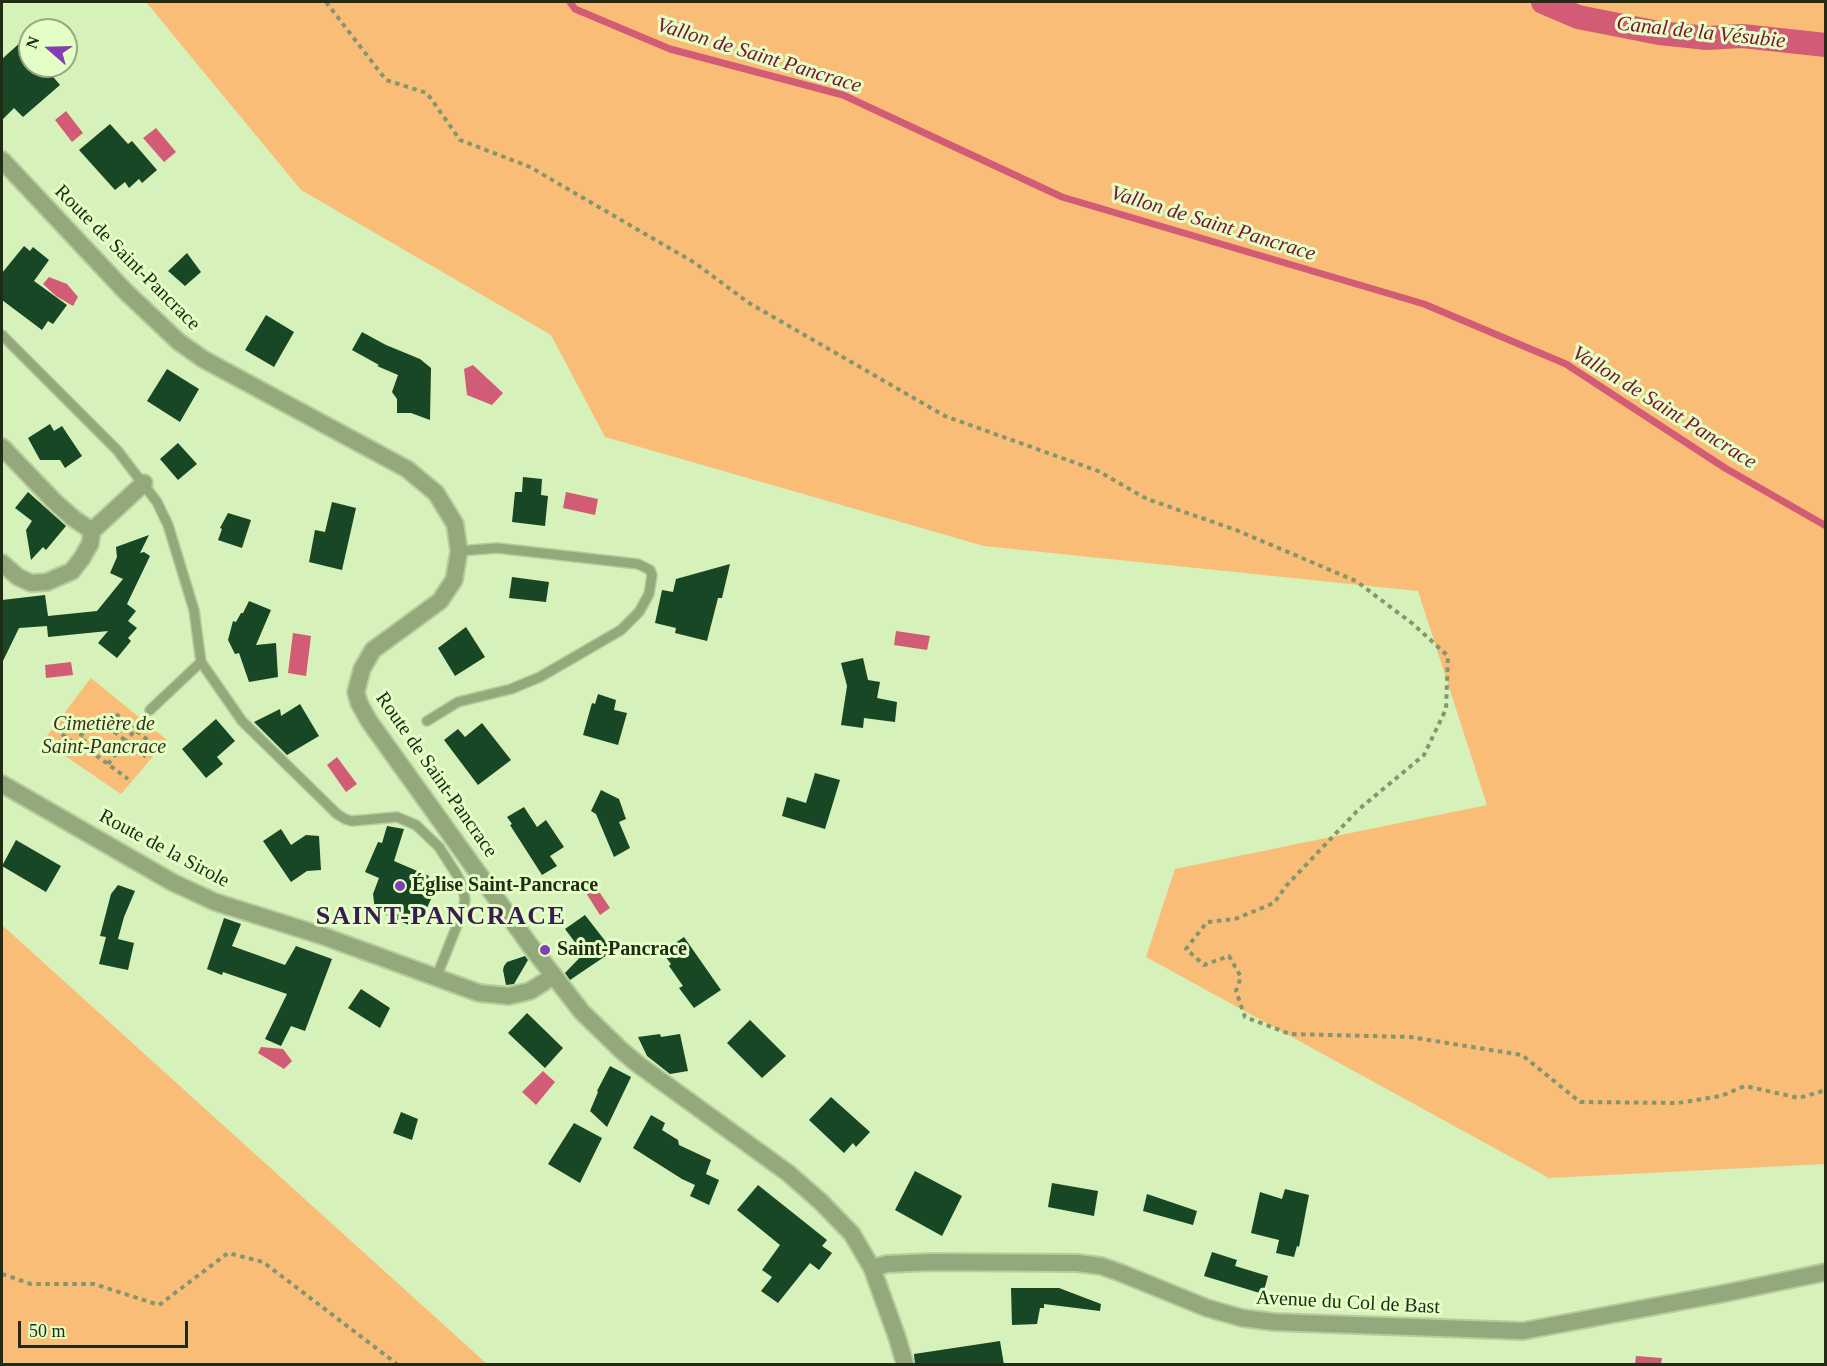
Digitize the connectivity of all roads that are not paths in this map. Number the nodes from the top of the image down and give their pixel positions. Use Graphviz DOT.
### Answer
graph roads {
  1 [pos="2,160"];
  2 [pos="2,335"];
  3 [pos="2,447"];
  4 [pos="144,483"];
  5 [pos="92,531"];
  6 [pos="459,551"];
  7 [pos="2,563"];
  8 [pos="201,662"];
  9 [pos="150,710"];
  10 [pos="427,721"];
  11 [pos="2,783"];
  12 [pos="552,977"];
  13 [pos="436,978"];
  14 [pos="872,1268"];
  15 [pos="1826,1272"];
  16 [pos="905,1365"];
  1 -- 6 [label="street, Route de Saint-Pancrace"];
  2 -- 4 [label="lane"];
  3 -- 5 [label="street"];
  4 -- 5 [label="street"];
  4 -- 8 [label="lane"];
  5 -- 7 [label="street"];
  6 -- 10 [label="lane"];
  6 -- 12 [label="street, Route de Saint-Pancrace"];
  8 -- 9 [label="lane"];
  8 -- 13 [label="lane"];
  11 -- 13 [label="street, Route de la Sirole"];
  12 -- 13 [label="street, Route de la Sirole"];
  12 -- 14 [label="street, Route de Saint-Pancrace"];
  14 -- 15 [label="street, Avenue du Col de Bast"];
  14 -- 16 [label="street, Route de Saint-Pancrace"];
}
